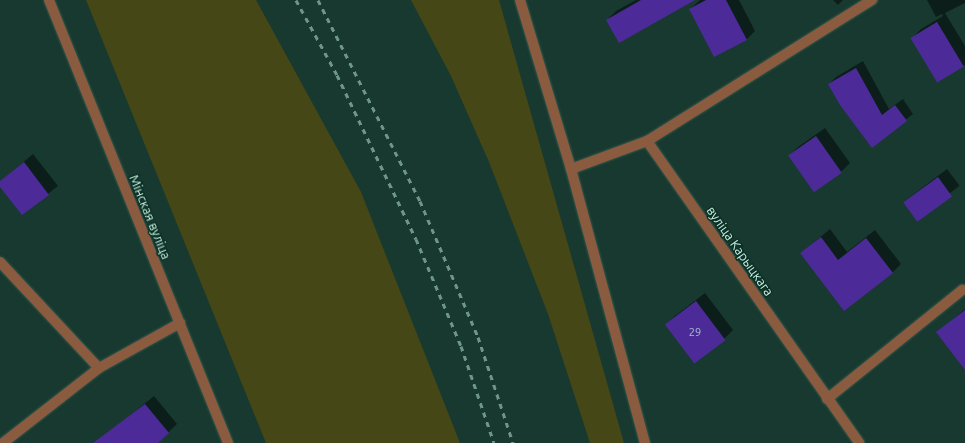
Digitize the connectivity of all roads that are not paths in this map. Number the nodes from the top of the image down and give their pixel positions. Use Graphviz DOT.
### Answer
graph roads {
  1 [pos="49,0"];
  2 [pos="520,0"];
  3 [pos="872,0"];
  4 [pos="647,140"];
  5 [pos="571,169"];
  6 [pos="0,262"];
  7 [pos="962,290"];
  8 [pos="180,323"];
  9 [pos="99,368"];
  10 [pos="827,399"];
  11 [pos="3,443"];
  12 [pos="228,443"];
  13 [pos="645,443"];
  14 [pos="859,443"];
  1 -- 8 [label="street, Мінская вуліца"];
  2 -- 5 [label="street"];
  3 -- 4 [label="street"];
  4 -- 5 [label="street"];
  4 -- 10 [label="street, вуліца Карыцкага"];
  5 -- 13 [label="street"];
  6 -- 9 [label="street"];
  7 -- 10 [label="street"];
  8 -- 9 [label="street"];
  8 -- 12 [label="street, Мінская вуліца"];
  9 -- 11 [label="street"];
  10 -- 14 [label="street, вуліца Карыцкага"];
}
